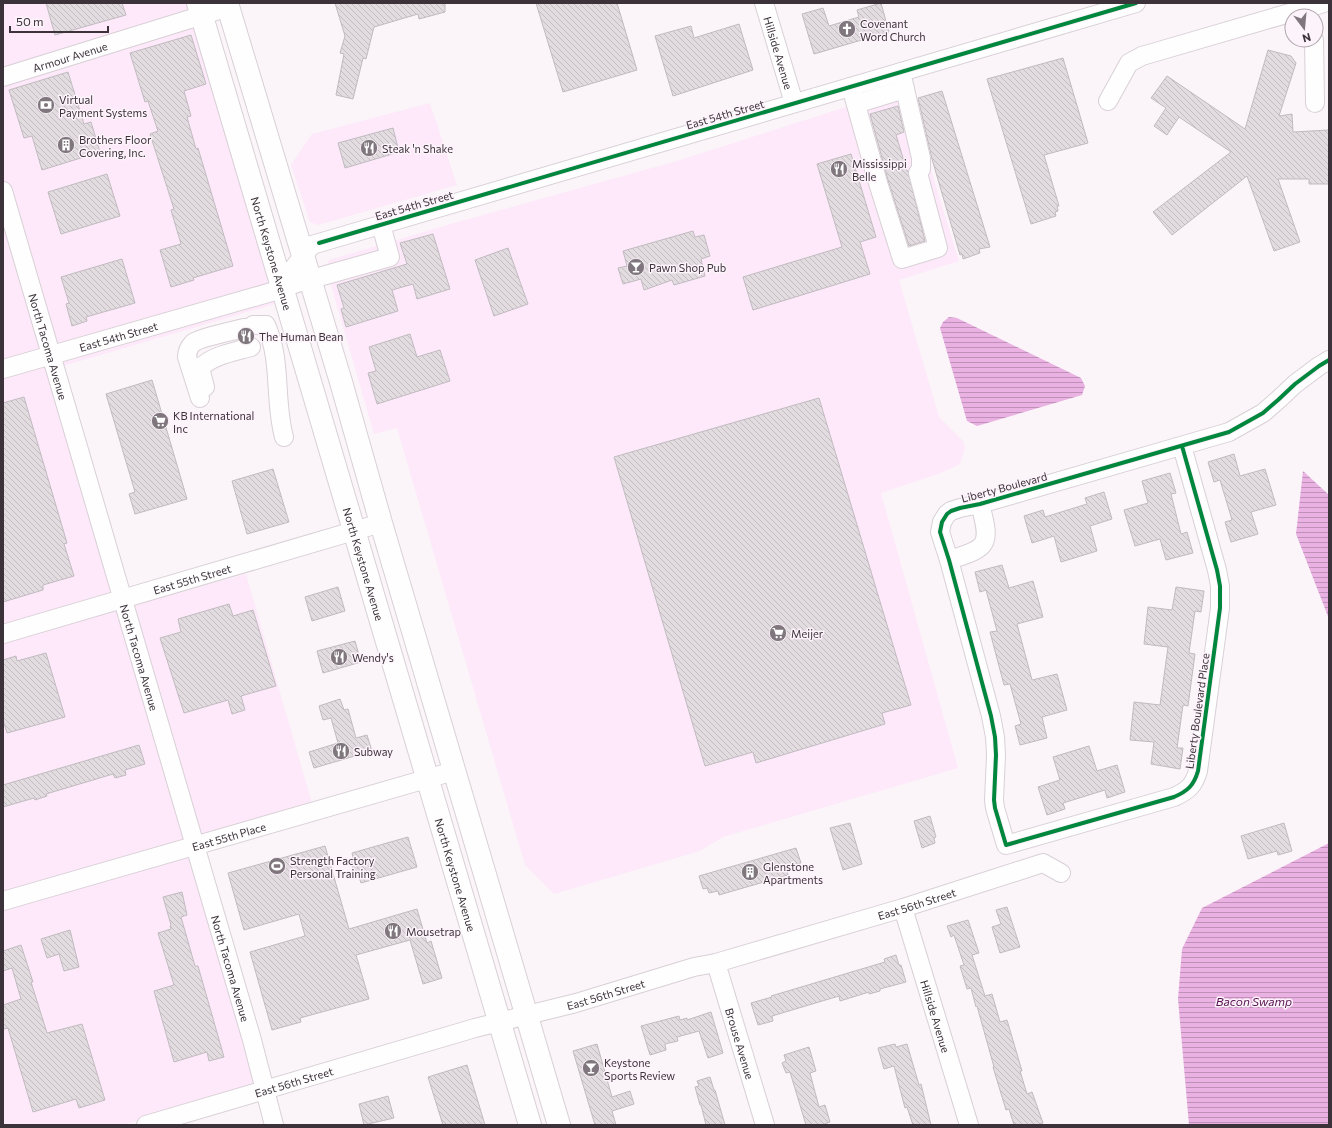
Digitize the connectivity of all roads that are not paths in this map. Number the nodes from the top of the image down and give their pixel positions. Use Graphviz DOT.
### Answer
graph roads {
  1 [pos="764,3"];
  2 [pos="1136,3"];
  3 [pos="228,5"];
  4 [pos="200,9"];
  5 [pos="1284,17"];
  6 [pos="1314,48"];
  7 [pos="3,77"];
  8 [pos="903,81"];
  9 [pos="851,87"];
  10 [pos="1108,101"];
  11 [pos="794,103"];
  12 [pos="1314,103"];
  13 [pos="856,104"];
  14 [pos="3,191"];
  15 [pos="381,225"];
  16 [pos="294,275"];
  17 [pos="260,344"];
  18 [pos="52,356"];
  19 [pos="1329,360"];
  20 [pos="3,369"];
  21 [pos="284,437"];
  22 [pos="1182,446"];
  23 [pos="980,504"];
  24 [pos="381,523"];
  25 [pos="354,532"];
  26 [pos="949,560"];
  27 [pos="123,599"];
  28 [pos="3,634"];
  29 [pos="454,771"];
  30 [pos="428,779"];
  31 [pos="194,845"];
  32 [pos="1006,845"];
  33 [pos="1061,872"];
  34 [pos="3,901"];
  35 [pos="903,908"];
  36 [pos="716,963"];
  37 [pos="527,1016"];
  38 [pos="499,1021"];
  39 [pos="265,1090"];
  40 [pos="146,1125"];
  41 [pos="274,1125"];
  42 [pos="530,1125"];
  43 [pos="559,1125"];
  44 [pos="765,1125"];
  45 [pos="969,1125"];
  1 -- 11 [label="street, Hillside Avenue"];
  2 -- 8 [label="street, East 54th Street"];
  3 -- 4 [label="street, Armour Avenue"];
  3 -- 16 [label="main road, North Keystone Avenue"];
  4 -- 7 [label="street, Armour Avenue"];
  4 -- 16 [label="main road, North Keystone Avenue"];
  5 -- 10 [label="street"];
  6 -- 12 [label="street"];
  8 -- 9 [label="street, East 54th Street"];
  8 -- 13 [label="street"];
  8 -- 13 [label="street"];
  9 -- 11 [label="street, East 54th Street"];
  9 -- 13 [label="street"];
  11 -- 15 [label="street, East 54th Street"];
  14 -- 18 [label="street, North Tacoma Avenue"];
  15 -- 16 [label="street, East 54th Street"];
  15 -- 16 [label="street"];
  16 -- 18 [label="street, East 54th Street"];
  16 -- 24 [label="main road, North Keystone Avenue"];
  16 -- 25 [label="main road, North Keystone Avenue"];
  17 -- 17 [label="street"];
  17 -- 21 [label="street"];
  18 -- 20 [label="street, East 54th Street"];
  18 -- 27 [label="street, North Tacoma Avenue"];
  19 -- 22 [label="street, Liberty Boulevard"];
  22 -- 23 [label="street, Liberty Boulevard"];
  22 -- 32 [label="street, Liberty Boulevard Place"];
  23 -- 26 [label="street, Liberty Boulevard"];
  23 -- 26 [label="street, Liberty Boulevard"];
  24 -- 25 [label="street, East 55th Street"];
  24 -- 29 [label="main road, North Keystone Avenue"];
  25 -- 27 [label="street, East 55th Street"];
  25 -- 30 [label="main road, North Keystone Avenue"];
  26 -- 32 [label="street, Liberty Boulevard"];
  27 -- 28 [label="street, East 55th Street"];
  27 -- 31 [label="street, North Tacoma Avenue"];
  29 -- 30 [label="street, East 55th Place"];
  29 -- 37 [label="main road, North Keystone Avenue"];
  30 -- 31 [label="street, East 55th Place"];
  30 -- 38 [label="main road, North Keystone Avenue"];
  31 -- 34 [label="street, East 55th Place"];
  31 -- 39 [label="street, North Tacoma Avenue"];
  33 -- 35 [label="street, East 56th Street"];
  35 -- 36 [label="street, East 56th Street"];
  35 -- 45 [label="street, Hillside Avenue"];
  36 -- 37 [label="street, East 56th Street"];
  36 -- 44 [label="street, Brouse Avenue"];
  37 -- 38 [label="street, East 56th Street"];
  37 -- 43 [label="main road, North Keystone Avenue"];
  38 -- 39 [label="street, East 56th Street"];
  38 -- 42 [label="main road, North Keystone Avenue"];
  39 -- 40 [label="street, East 56th Street"];
  39 -- 41 [label="street, North Tacoma Avenue"];
}
